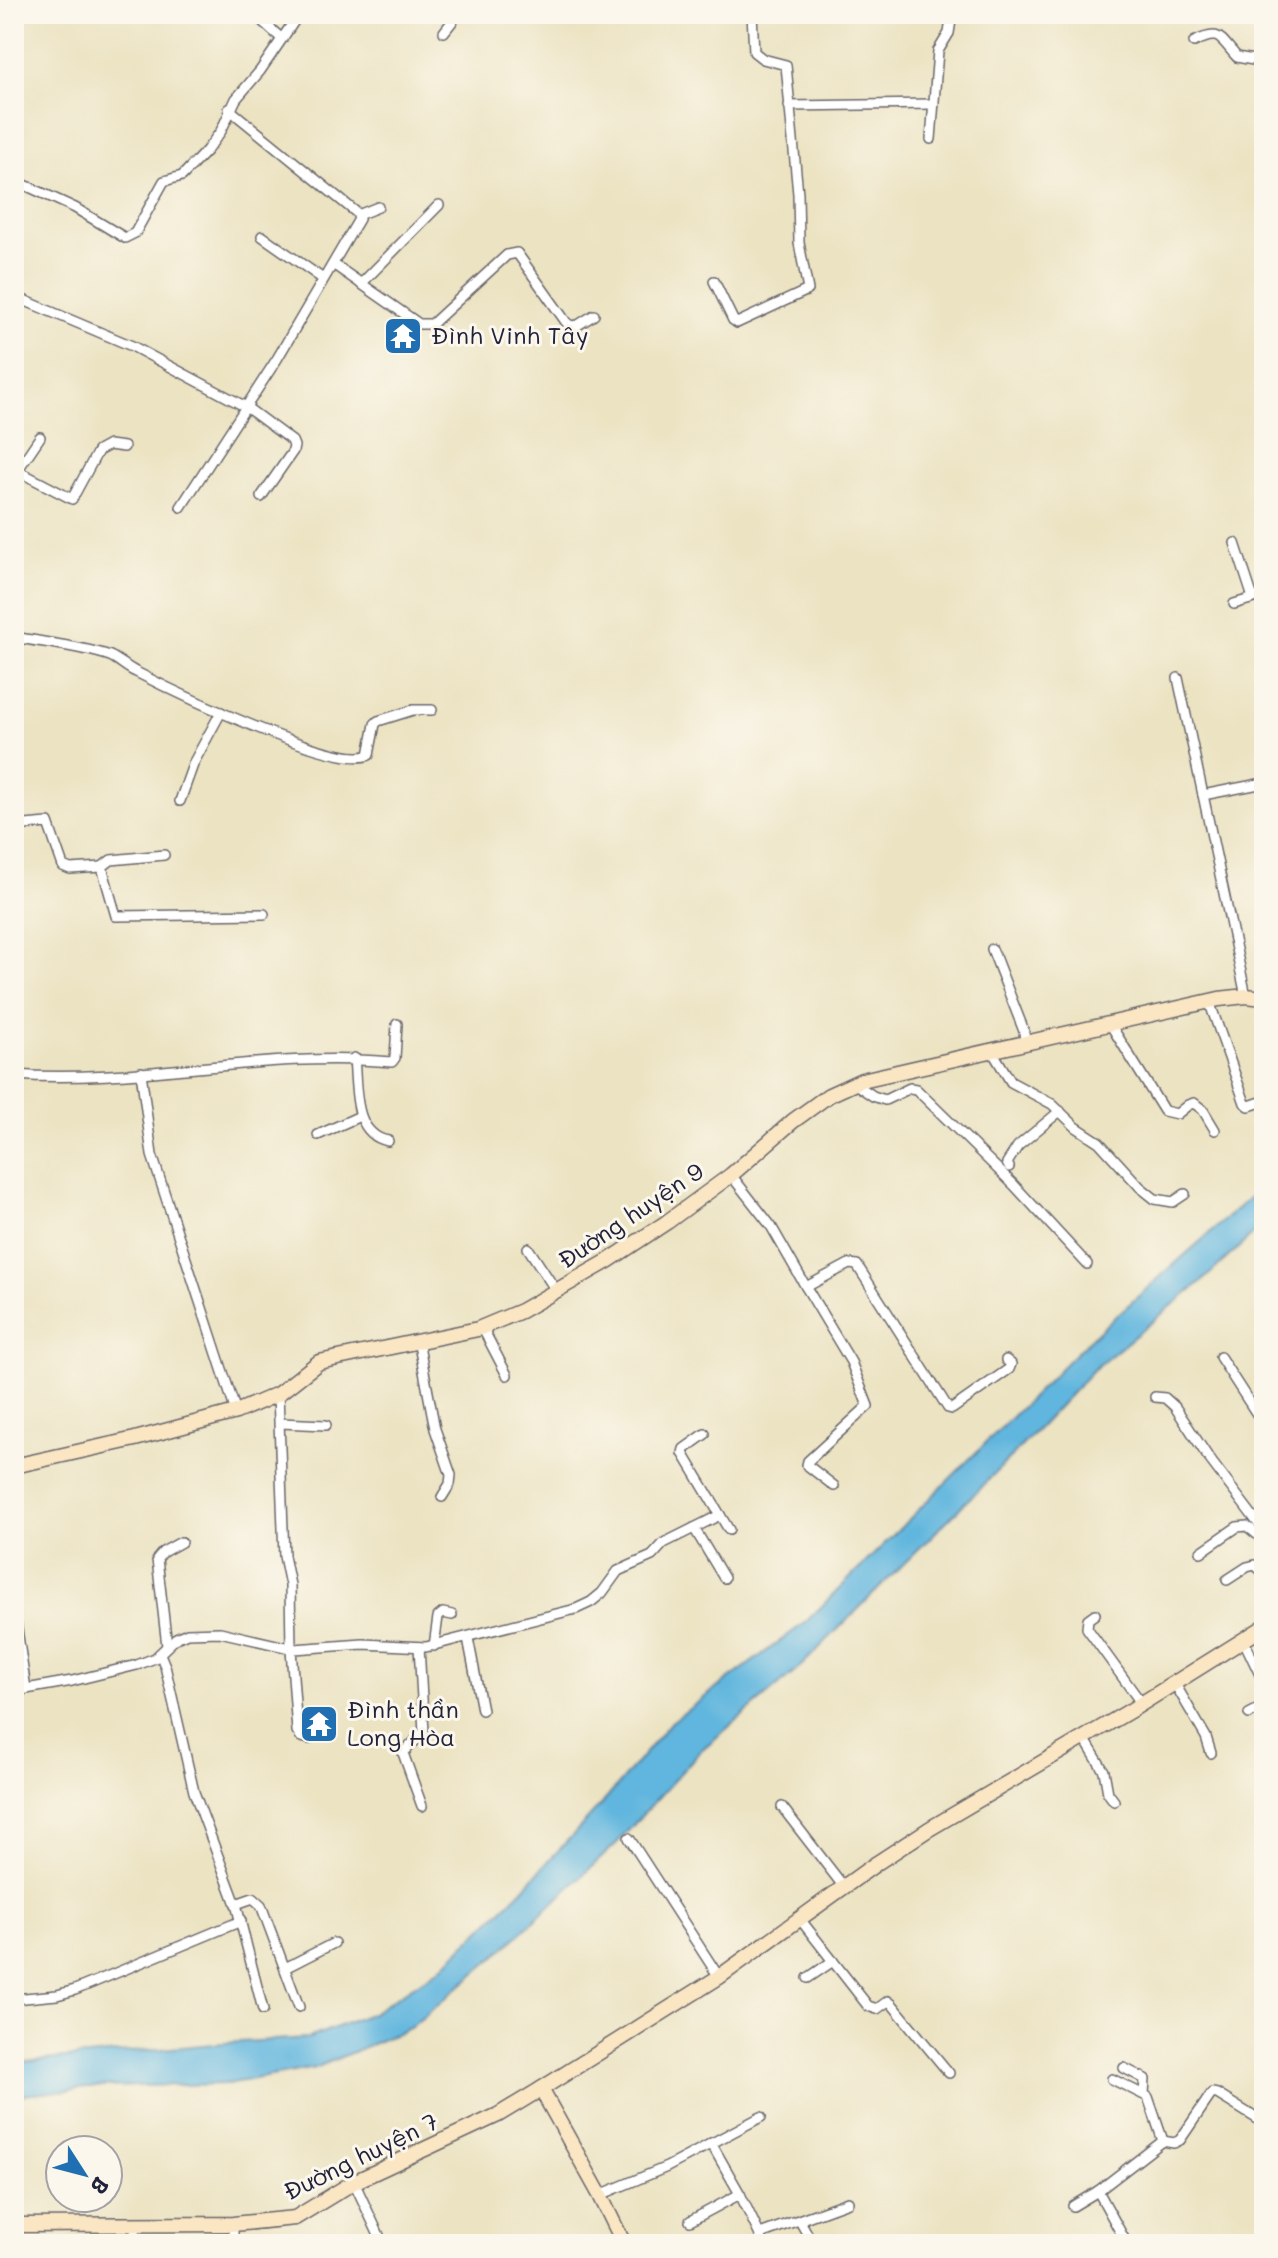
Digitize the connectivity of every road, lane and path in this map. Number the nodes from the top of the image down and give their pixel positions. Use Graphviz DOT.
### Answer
graph roads {
  1 [pos="254,14"];
  2 [pos="299,14"];
  3 [pos="458,14"];
  4 [pos="752,14"];
  5 [pos="952,14"];
  6 [pos="444,32"];
  7 [pos="281,38"];
  8 [pos="1194,42"];
  9 [pos="1264,62"];
  10 [pos="934,104"];
  11 [pos="789,106"];
  12 [pos="229,109"];
  13 [pos="931,139"];
  14 [pos="14,180"];
  15 [pos="439,205"];
  16 [pos="378,207"];
  17 [pos="358,215"];
  18 [pos="262,236"];
  19 [pos="333,264"];
  20 [pos="323,279"];
  21 [pos="714,281"];
  22 [pos="361,284"];
  23 [pos="14,296"];
  24 [pos="594,315"];
  25 [pos="246,407"];
  26 [pos="40,437"];
  27 [pos="124,447"];
  28 [pos="16,470"];
  29 [pos="261,497"];
  30 [pos="181,507"];
  31 [pos="1235,543"];
  32 [pos="1264,595"];
  33 [pos="1253,598"];
  34 [pos="1234,604"];
  35 [pos="14,637"];
  36 [pos="1178,678"];
  37 [pos="432,710"];
  38 [pos="221,712"];
  39 [pos="1264,783"];
  40 [pos="1203,795"];
  41 [pos="180,801"];
  42 [pos="14,826"];
  43 [pos="164,855"];
  44 [pos="102,867"];
  45 [pos="264,914"];
  46 [pos="992,949"];
  47 [pos="1246,996"];
  48 [pos="1264,998"];
  49 [pos="1209,1001"];
  50 [pos="397,1024"];
  51 [pos="1110,1024"];
  52 [pos="1025,1044"];
  53 [pos="992,1051"];
  54 [pos="354,1058"];
  55 [pos="141,1072"];
  56 [pos="14,1075"];
  57 [pos="854,1083"];
  58 [pos="1261,1102"];
  59 [pos="1060,1111"];
  60 [pos="360,1116"];
  61 [pos="1215,1130"];
  62 [pos="318,1135"];
  63 [pos="388,1141"];
  64 [pos="1009,1167"];
  65 [pos="731,1175"];
  66 [pos="1185,1194"];
  67 [pos="528,1248"];
  68 [pos="1087,1264"];
  69 [pos="806,1287"];
  70 [pos="557,1292"];
  71 [pos="482,1327"];
  72 [pos="418,1340"];
  73 [pos="1220,1357"];
  74 [pos="1006,1360"];
  75 [pos="507,1375"];
  76 [pos="278,1394"];
  77 [pos="1155,1397"];
  78 [pos="236,1412"];
  79 [pos="280,1423"];
  80 [pos="326,1425"];
  81 [pos="1264,1425"];
  82 [pos="705,1434"];
  83 [pos="14,1466"];
  84 [pos="834,1486"];
  85 [pos="442,1497"];
  86 [pos="720,1515"];
  87 [pos="694,1528"];
  88 [pos="729,1530"];
  89 [pos="1264,1531"];
  90 [pos="1264,1540"];
  91 [pos="181,1542"];
  92 [pos="1201,1552"];
  93 [pos="1264,1573"];
  94 [pos="724,1578"];
  95 [pos="1227,1580"];
  96 [pos="14,1609"];
  97 [pos="1095,1614"];
  98 [pos="452,1615"];
  99 [pos="1264,1627"];
  100 [pos="468,1638"];
  101 [pos="1243,1639"];
  102 [pos="167,1646"];
  103 [pos="434,1646"];
  104 [pos="419,1647"];
  105 [pos="291,1649"];
  106 [pos="160,1654"];
  107 [pos="1264,1683"];
  108 [pos="1175,1684"];
  109 [pos="26,1689"];
  110 [pos="14,1691"];
  111 [pos="1142,1704"];
  112 [pos="1264,1706"];
  113 [pos="482,1710"];
  114 [pos="1249,1714"];
  115 [pos="1084,1738"];
  116 [pos="309,1739"];
  117 [pos="1211,1753"];
  118 [pos="1114,1801"];
  119 [pos="422,1806"];
  120 [pos="782,1807"];
  121 [pos="629,1838"];
  122 [pos="844,1887"];
  123 [pos="236,1904"];
  124 [pos="800,1919"];
  125 [pos="241,1921"];
  126 [pos="334,1943"];
  127 [pos="833,1961"];
  128 [pos="285,1968"];
  129 [pos="719,1977"];
  130 [pos="808,1978"];
  131 [pos="14,1999"];
  132 [pos="299,2007"];
  133 [pos="263,2010"];
  134 [pos="1124,2068"];
  135 [pos="949,2073"];
  136 [pos="1112,2079"];
  137 [pos="541,2089"];
  138 [pos="1144,2094"];
  139 [pos="761,2117"];
  140 [pos="1264,2123"];
  141 [pos="1163,2141"];
  142 [pos="711,2143"];
  143 [pos="354,2182"];
  144 [pos="1098,2191"];
  145 [pos="740,2194"];
  146 [pos="600,2195"];
  147 [pos="848,2202"];
  148 [pos="1073,2206"];
  149 [pos="690,2221"];
  150 [pos="800,2221"];
  151 [pos="233,2224"];
  152 [pos="14,2225"];
  153 [pos="136,2225"];
  154 [pos="455,2239"];
  155 [pos="762,2239"];
  156 [pos="1264,2239"];
  157 [pos="134,2244"];
  158 [pos="233,2244"];
  159 [pos="383,2244"];
  160 [pos="431,2244"];
  161 [pos="624,2244"];
  162 [pos="813,2244"];
  163 [pos="1127,2244"];
  164 [pos="1254,2244"];
  1 -- 7 [label="street"];
  2 -- 7 [label="street"];
  3 -- 6 [label="street"];
  4 -- 11 [label="street"];
  5 -- 10 [label="street"];
  7 -- 12 [label="street"];
  8 -- 9 [label="street"];
  10 -- 11 [label="street"];
  10 -- 13 [label="street"];
  11 -- 21 [label="street"];
  12 -- 14 [label="street"];
  12 -- 17 [label="street"];
  15 -- 22 [label="street"];
  16 -- 17 [label="street"];
  17 -- 19 [label="street"];
  18 -- 20 [label="street"];
  19 -- 20 [label="street"];
  19 -- 22 [label="street"];
  20 -- 25 [label="street"];
  22 -- 24 [label="street"];
  23 -- 25 [label="street"];
  25 -- 29 [label="street"];
  25 -- 30 [label="street"];
  26 -- 28 [label="street"];
  27 -- 28 [label="street"];
  31 -- 33 [label="street"];
  32 -- 33 [label="street"];
  33 -- 34 [label="street"];
  35 -- 38 [label="street"];
  36 -- 40 [label="street"];
  37 -- 38 [label="street"];
  38 -- 41 [label="street"];
  39 -- 40 [label="street"];
  40 -- 47 [label="street"];
  42 -- 44 [label="street"];
  43 -- 44 [label="street"];
  44 -- 45 [label="street"];
  46 -- 52 [label="street"];
  47 -- 48 [label="street, Đường huyện 9"];
  47 -- 49 [label="street, Đường huyện 9"];
  49 -- 51 [label="street, Đường huyện 9"];
  49 -- 58 [label="street"];
  50 -- 54 [label="street"];
  51 -- 52 [label="street, Đường huyện 9"];
  51 -- 61 [label="street"];
  52 -- 53 [label="street, Đường huyện 9"];
  53 -- 57 [label="street, Đường huyện 9"];
  53 -- 59 [label="street"];
  54 -- 55 [label="street"];
  54 -- 60 [label="street"];
  55 -- 56 [label="street"];
  55 -- 78 [label="street"];
  57 -- 65 [label="street, Đường huyện 9"];
  57 -- 68 [label="street"];
  59 -- 64 [label="street"];
  59 -- 66 [label="street"];
  60 -- 62 [label="street"];
  60 -- 63 [label="street"];
  65 -- 69 [label="street"];
  65 -- 70 [label="street, Đường huyện 9"];
  67 -- 70 [label="street"];
  69 -- 74 [label="street"];
  69 -- 84 [label="street"];
  70 -- 71 [label="street, Đường huyện 9"];
  71 -- 72 [label="street, Đường huyện 9"];
  71 -- 75 [label="street"];
  72 -- 76 [label="street, Đường huyện 9"];
  72 -- 85 [label="street"];
  73 -- 81 [label="street"];
  76 -- 78 [label="street, Đường huyện 9"];
  76 -- 79 [label="street"];
  77 -- 89 [label="street"];
  78 -- 83 [label="street, Đường huyện 9"];
  79 -- 80 [label="street"];
  79 -- 105 [label="street"];
  82 -- 86 [label="street"];
  86 -- 87 [label="street"];
  86 -- 88 [label="street"];
  87 -- 94 [label="street"];
  87 -- 100 [label="street"];
  90 -- 92 [label="street"];
  91 -- 102 [label="street"];
  93 -- 95 [label="street"];
  96 -- 109 [label="street"];
  97 -- 111 [label="street"];
  98 -- 103 [label="street"];
  99 -- 101 [label="street, Đường huyện 7"];
  100 -- 103 [label="street"];
  100 -- 113 [label="street"];
  101 -- 107 [label="street"];
  101 -- 108 [label="street, Đường huyện 7"];
  102 -- 105 [label="street"];
  102 -- 106 [label="street"];
  103 -- 104 [label="street"];
  104 -- 105 [label="street"];
  104 -- 119 [label="street"];
  105 -- 116 [label="street"];
  106 -- 109 [label="street"];
  106 -- 123 [label="street"];
  108 -- 111 [label="street, Đường huyện 7"];
  108 -- 117 [label="street"];
  109 -- 110 [label="street"];
  111 -- 115 [label="street, Đường huyện 7"];
  112 -- 114 [label="street"];
  115 -- 118 [label="street"];
  115 -- 122 [label="street, Đường huyện 7"];
  120 -- 122 [label="street"];
  121 -- 129 [label="street"];
  122 -- 124 [label="street, Đường huyện 7"];
  123 -- 125 [label="street"];
  123 -- 128 [label="street"];
  124 -- 127 [label="street"];
  124 -- 129 [label="street, Đường huyện 7"];
  125 -- 131 [label="street"];
  125 -- 133 [label="street"];
  126 -- 128 [label="street"];
  127 -- 130 [label="street"];
  127 -- 135 [label="street"];
  128 -- 132 [label="street"];
  129 -- 137 [label="street, Đường huyện 7"];
  134 -- 138 [label="street"];
  136 -- 138 [label="street"];
  137 -- 143 [label="street, Đường huyện 7"];
  137 -- 146 [label="street"];
  138 -- 141 [label="street"];
  139 -- 142 [label="street"];
  140 -- 141 [label="street"];
  141 -- 144 [label="street"];
  142 -- 145 [label="street"];
  142 -- 146 [label="street"];
  143 -- 151 [label="street, Đường huyện 7"];
  143 -- 159 [label="street"];
  144 -- 148 [label="street"];
  144 -- 163 [label="street"];
  145 -- 149 [label="street"];
  145 -- 155 [label="street"];
  146 -- 161 [label="street"];
  147 -- 150 [label="street"];
  150 -- 155 [label="street"];
  150 -- 162 [label="street"];
  151 -- 153 [label="street, Đường huyện 7"];
  151 -- 158 [label="street"];
  152 -- 153 [label="street, Đường huyện 7"];
  153 -- 157 [label="street"];
  154 -- 160 [label="street"];
  156 -- 164 [label="street"];
}
